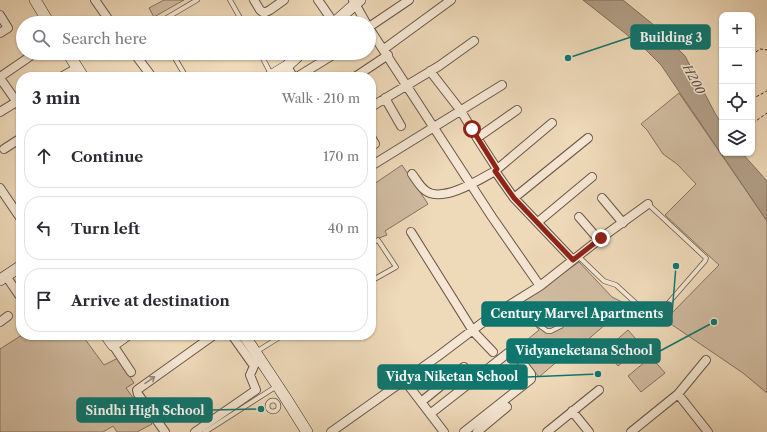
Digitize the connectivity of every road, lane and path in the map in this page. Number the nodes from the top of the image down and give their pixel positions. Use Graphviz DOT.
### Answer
graph roads {
  1 [pos="35,0"];
  2 [pos="95,0"];
  3 [pos="197,0"];
  4 [pos="230,0"];
  5 [pos="254,0"];
  6 [pos="284,0"];
  7 [pos="318,0"];
  8 [pos="409,0"];
  9 [pos="451,0"];
  10 [pos="356,1"];
  11 [pos="0,15"];
  12 [pos="45,16"];
  13 [pos="106,16"];
  14 [pos="170,16"];
  15 [pos="239,16"];
  16 [pos="329,16"];
  17 [pos="341,16"];
  18 [pos="363,16"];
  19 [pos="376,25"];
  20 [pos="0,33"];
  21 [pos="376,38"];
  22 [pos="474,41"];
  23 [pos="767,50"];
  24 [pos="386,52"];
  25 [pos="755,53"];
  26 [pos="25,60"];
  27 [pos="72,60"];
  28 [pos="139,60"];
  29 [pos="176,60"];
  30 [pos="263,60"];
  31 [pos="293,60"];
  32 [pos="324,60"];
  33 [pos="287,66"];
  34 [pos="430,71"];
  35 [pos="79,72"];
  36 [pos="148,72"];
  37 [pos="183,72"];
  38 [pos="269,72"];
  39 [pos="277,72"];
  40 [pos="290,72"];
  41 [pos="304,72"];
  42 [pos="361,72"];
  43 [pos="0,77"];
  44 [pos="407,85"];
  45 [pos="502,85"];
  46 [pos="767,92"];
  47 [pos="16,97"];
  48 [pos="385,98"];
  49 [pos="755,98"];
  50 [pos="16,101"];
  51 [pos="376,104"];
  52 [pos="517,110"];
  53 [pos="461,111"];
  54 [pos="0,112"];
  55 [pos="767,113"];
  56 [pos="755,122"];
  57 [pos="552,123"];
  58 [pos="401,126"];
  59 [pos="433,126"];
  60 [pos="477,138"];
  61 [pos="588,138"];
  62 [pos="16,141"];
  63 [pos="4,149"];
  64 [pos="376,163"];
  65 [pos="496,170"];
  66 [pos="412,174"];
  67 [pos="592,177"];
  68 [pos="471,184"];
  69 [pos="0,188"];
  70 [pos="514,198"];
  71 [pos="602,198"];
  72 [pos="648,204"];
  73 [pos="16,212"];
  74 [pos="579,217"];
  75 [pos="538,222"];
  76 [pos="623,223"];
  77 [pos="411,232"];
  78 [pos="599,240"];
  79 [pos="376,241"];
  80 [pos="576,258"];
  81 [pos="16,269"];
  82 [pos="3,278"];
  83 [pos="376,278"];
  84 [pos="540,286"];
  85 [pos="16,293"];
  86 [pos="511,304"];
  87 [pos="8,316"];
  88 [pos="0,322"];
  89 [pos="561,326"];
  90 [pos="473,331"];
  91 [pos="207,340"];
  92 [pos="236,340"];
  93 [pos="247,340"];
  94 [pos="275,340"];
  95 [pos="109,342"];
  96 [pos="493,352"];
  97 [pos="255,353"];
  98 [pos="706,360"];
  99 [pos="464,367"];
  100 [pos="131,372"];
  101 [pos="404,381"];
  102 [pos="278,386"];
  103 [pos="599,390"];
  104 [pos="678,394"];
  105 [pos="421,402"];
  106 [pos="507,407"];
  107 [pos="572,411"];
  108 [pos="430,414"];
  109 [pos="165,432"];
  110 [pos="195,432"];
  111 [pos="205,432"];
  112 [pos="307,432"];
  113 [pos="331,432"];
  114 [pos="444,432"];
  115 [pos="464,432"];
  116 [pos="477,432"];
  117 [pos="547,432"];
  118 [pos="589,432"];
  119 [pos="631,432"];
  120 [pos="708,432"];
  1 -- 12 [label="street"];
  2 -- 13 [label="street"];
  3 -- 14 [label="lane"];
  4 -- 15 [label="lane"];
  5 -- 6 [label="street"];
  7 -- 16 [label="street"];
  8 -- 19 [label="street"];
  9 -- 24 [label="street"];
  10 -- 17 [label="street"];
  10 -- 18 [label="street"];
  11 -- 20 [label="street"];
  21 -- 24 [label="street"];
  22 -- 34 [label="street"];
  23 -- 25 [label="path"];
  24 -- 42 [label="street"];
  24 -- 44 [label="street"];
  26 -- 43 [label="street"];
  27 -- 35 [label="street"];
  28 -- 36 [label="street"];
  29 -- 37 [label="lane"];
  30 -- 38 [label="lane"];
  31 -- 33 [label="street"];
  32 -- 41 [label="street"];
  33 -- 39 [label="street"];
  33 -- 40 [label="street"];
  34 -- 44 [label="street"];
  34 -- 53 [label="street"];
  43 -- 47 [label="street"];
  44 -- 48 [label="street"];
  44 -- 59 [label="street"];
  45 -- 53 [label="street"];
  46 -- 49 [label="path"];
  48 -- 51 [label="street"];
  48 -- 58 [label="street"];
  50 -- 54 [label="street"];
  52 -- 60 [label="street"];
  53 -- 59 [label="street"];
  53 -- 60 [label="street"];
  55 -- 56 [label="path"];
  57 -- 65 [label="street"];
  59 -- 64 [label="street"];
  59 -- 68 [label="street"];
  60 -- 65 [label="street"];
  61 -- 70 [label="street"];
  62 -- 63 [label="street"];
  65 -- 68 [label="street"];
  65 -- 70 [label="street"];
  66 -- 68 [label="street"];
  67 -- 75 [label="street"];
  68 -- 84 [label="street"];
  69 -- 73 [label="street"];
  70 -- 75 [label="street"];
  71 -- 76 [label="street"];
  72 -- 76 [label="street"];
  72 -- 80 [label="lane"];
  74 -- 78 [label="street"];
  75 -- 80 [label="street"];
  76 -- 78 [label="street"];
  77 -- 90 [label="street"];
  78 -- 80 [label="street"];
  79 -- 83 [label="lane"];
  80 -- 84 [label="street"];
  81 -- 82 [label="street"];
  82 -- 85 [label="street"];
  84 -- 86 [label="street"];
  86 -- 89 [label="lane"];
  86 -- 90 [label="street"];
  87 -- 88 [label="street"];
  90 -- 96 [label="street"];
  90 -- 101 [label="street"];
  109 -- 91 [label="street, one-way"];
  92 -- 110 [label="street"];
  93 -- 97 [label="street"];
  94 -- 97 [label="lane"];
  95 -- 100 [label="street"];
  97 -- 102 [label="street"];
  98 -- 104 [label="street"];
  99 -- 105 [label="street"];
  101 -- 105 [label="street"];
  101 -- 113 [label="street"];
  102 -- 111 [label="lane"];
  102 -- 112 [label="street"];
  103 -- 107 [label="street"];
  104 -- 119 [label="street"];
  104 -- 120 [label="street"];
  105 -- 108 [label="street"];
  106 -- 116 [label="street"];
  107 -- 117 [label="street"];
  107 -- 118 [label="street"];
  108 -- 114 [label="street"];
  108 -- 115 [label="street"];
}
